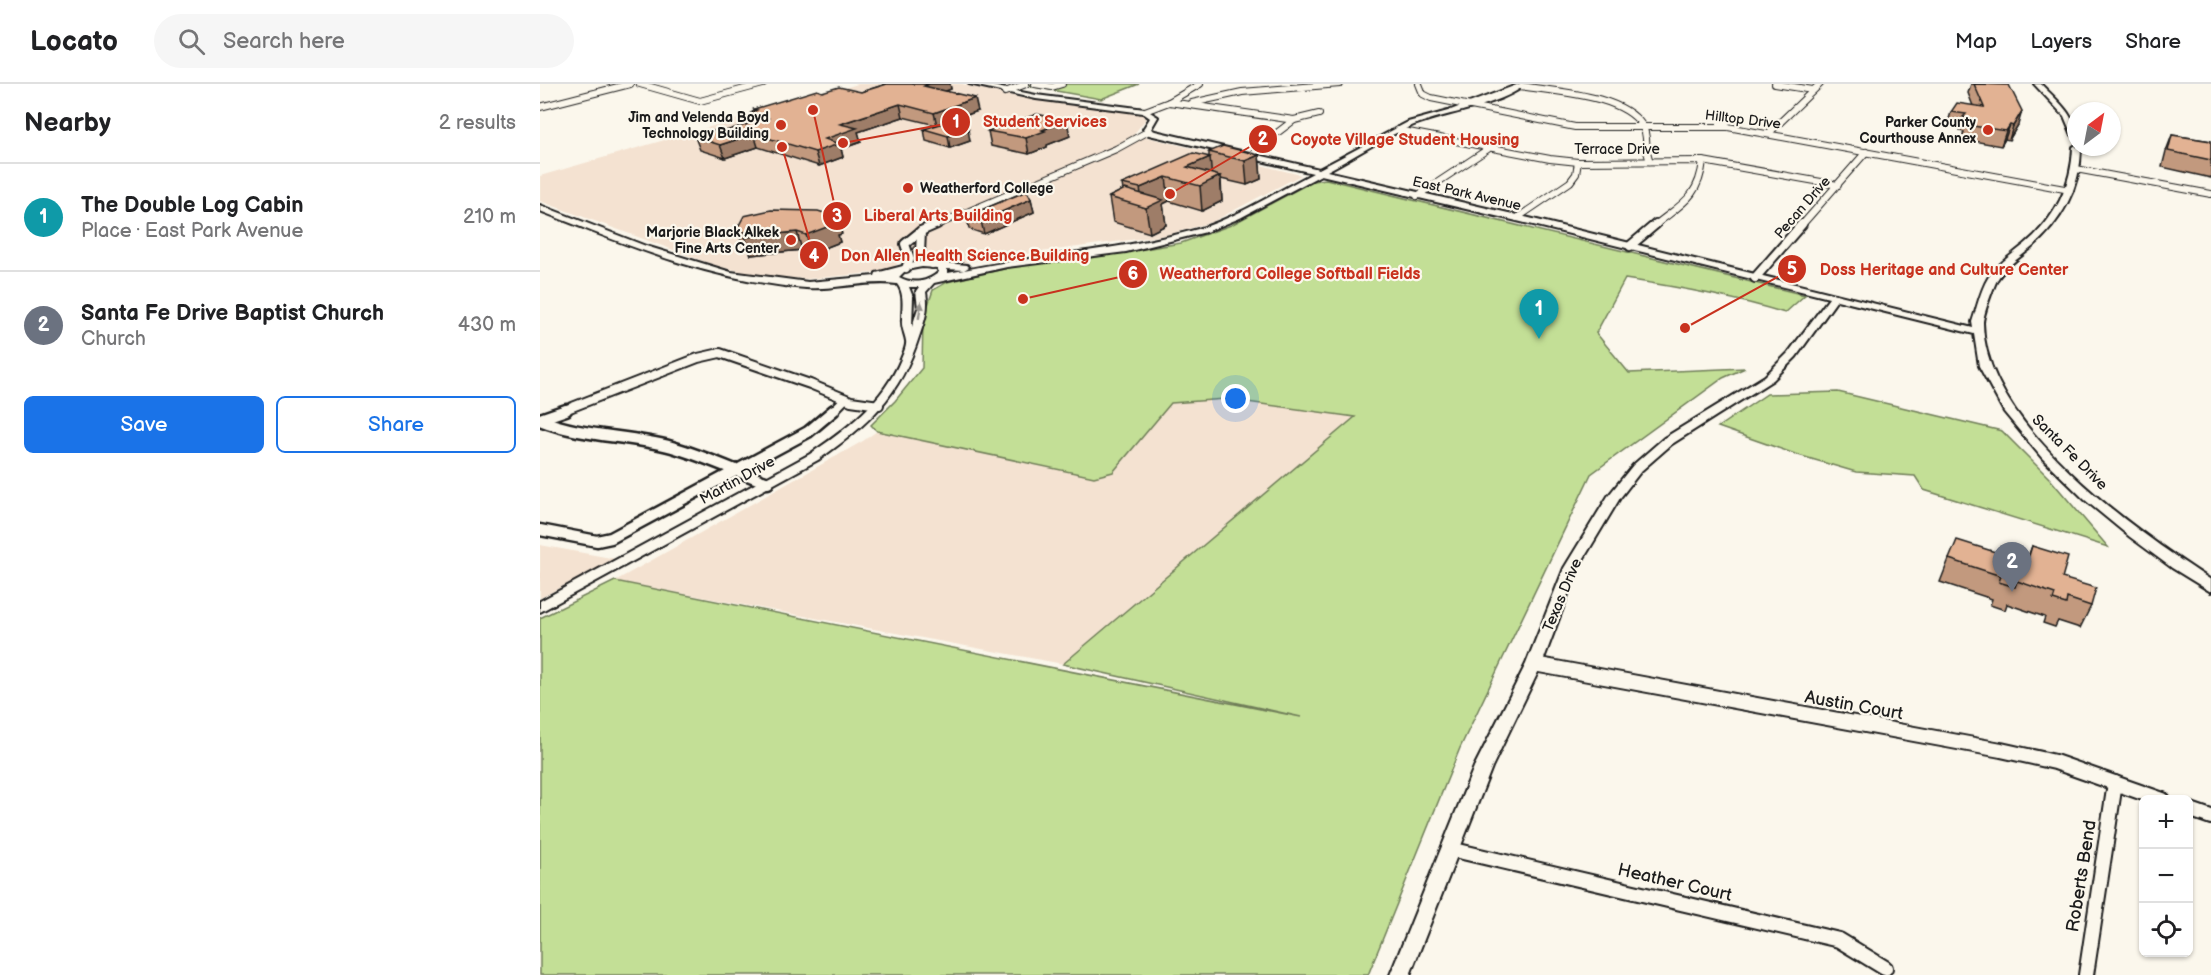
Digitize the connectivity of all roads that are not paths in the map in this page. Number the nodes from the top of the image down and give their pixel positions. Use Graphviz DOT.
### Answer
graph roads {
  1 [pos="630,84"];
  2 [pos="640,84"];
  3 [pos="763,84"];
  4 [pos="972,84"];
  5 [pos="1026,84"];
  6 [pos="1035,84"];
  7 [pos="1062,84"];
  8 [pos="1200,84"];
  9 [pos="1340,84"];
  10 [pos="1419,84"];
  11 [pos="1775,84"];
  12 [pos="1820,84"];
  13 [pos="2037,84"];
  14 [pos="1305,85"];
  15 [pos="1522,85"];
  16 [pos="1813,90"];
  17 [pos="1005,92"];
  18 [pos="1169,102"];
  19 [pos="1186,104"];
  20 [pos="1469,105"];
  21 [pos="540,106"];
  22 [pos="1145,111"];
  23 [pos="1319,114"];
  24 [pos="2067,115"];
  25 [pos="1294,120"];
  26 [pos="1643,126"];
  27 [pos="1398,130"];
  28 [pos="1147,132"];
  29 [pos="1769,133"];
  30 [pos="1488,149"];
  31 [pos="1866,152"];
  32 [pos="2077,156"];
  33 [pos="1250,158"];
  34 [pos="1650,161"];
  35 [pos="1703,161"];
  36 [pos="1578,162"];
  37 [pos="2076,169"];
  38 [pos="1318,173"];
  39 [pos="1838,185"];
  40 [pos="2070,190"];
  41 [pos="2211,194"];
  42 [pos="1417,196"];
  43 [pos="540,208"];
  44 [pos="1517,218"];
  45 [pos="921,231"];
  46 [pos="1138,245"];
  47 [pos="1630,246"];
  48 [pos="934,264"];
  49 [pos="904,268"];
  50 [pos="1755,278"];
  51 [pos="934,280"];
  52 [pos="785,282"];
  53 [pos="900,282"];
  54 [pos="1834,298"];
  55 [pos="1977,332"];
  56 [pos="912,342"];
  57 [pos="845,399"];
  58 [pos="879,405"];
  59 [pos="540,419"];
  60 [pos="738,471"];
  61 [pos="768,483"];
  62 [pos="540,530"];
  63 [pos="2211,587"];
  64 [pos="540,607"];
  65 [pos="1534,664"];
  66 [pos="2115,783"];
  67 [pos="2149,795"];
  68 [pos="2193,811"];
  69 [pos="2211,817"];
  70 [pos="1450,849"];
  71 [pos="1885,968"];
  72 [pos="1400,975"];
  73 [pos="2086,975"];
  1 -- 21 [label="street"];
  2 -- 3 [label="street"];
  4 -- 17 [label="street"];
  5 -- 17 [label="street"];
  6 -- 7 [label="street"];
  8 -- 18 [label="street"];
  9 -- 14 [label="street"];
  10 -- 20 [label="street, Hilltop Drive"];
  11 -- 16 [label="street"];
  12 -- 16 [label="street"];
  13 -- 24 [label="street"];
  14 -- 19 [label="street"];
  15 -- 20 [label="street"];
  15 -- 26 [label="street"];
  16 -- 29 [label="street"];
  17 -- 22 [label="street"];
  18 -- 19 [label="street"];
  18 -- 22 [label="street"];
  19 -- 25 [label="street"];
  20 -- 26 [label="street, Hilltop Drive"];
  20 -- 27 [label="street"];
  22 -- 28 [label="street"];
  23 -- 25 [label="street"];
  25 -- 33 [label="street"];
  26 -- 29 [label="street, Hilltop Drive"];
  26 -- 34 [label="street"];
  27 -- 30 [label="street, Terrace Drive"];
  27 -- 38 [label="street"];
  28 -- 33 [label="street, East Park Avenue"];
  28 -- 45 [label="street"];
  29 -- 31 [label="street, Hilltop Drive"];
  30 -- 36 [label="street, Terrace Drive"];
  30 -- 42 [label="street"];
  31 -- 39 [label="street, Pecan Drive"];
  31 -- 40 [label="street, Hilltop Drive"];
  32 -- 37 [label="street, Santa Fe Drive"];
  33 -- 38 [label="street, East Park Avenue"];
  34 -- 35 [label="street, Terrace Drive"];
  34 -- 36 [label="street, Terrace Drive"];
  35 -- 39 [label="street, Terrace Drive"];
  35 -- 47 [label="street"];
  36 -- 44 [label="street"];
  37 -- 40 [label="street, Santa Fe Drive"];
  37 -- 41 [label="street"];
  38 -- 42 [label="street, East Park Avenue"];
  38 -- 46 [label="street"];
  39 -- 50 [label="street, Pecan Drive"];
  40 -- 55 [label="street, Santa Fe Drive"];
  42 -- 44 [label="street, East Park Avenue"];
  43 -- 52 [label="street"];
  44 -- 47 [label="street, East Park Avenue"];
  45 -- 48 [label="street"];
  45 -- 49 [label="street"];
  46 -- 48 [label="street"];
  46 -- 51 [label="street"];
  47 -- 50 [label="street, East Park Avenue"];
  48 -- 49 [label="street"];
  48 -- 51 [label="street"];
  49 -- 52 [label="street"];
  49 -- 53 [label="street"];
  50 -- 54 [label="street, East Park Avenue"];
  51 -- 53 [label="street"];
  56 -- 51 [label="street, Martin Drive, one-way"];
  52 -- 53 [label="street"];
  53 -- 56 [label="street"];
  54 -- 55 [label="street, East Park Avenue"];
  54 -- 65 [label="street, Texas Drive"];
  55 -- 63 [label="street, Santa Fe Drive"];
  56 -- 58 [label="street, Martin Drive"];
  57 -- 58 [label="street"];
  57 -- 59 [label="street"];
  57 -- 60 [label="street"];
  58 -- 61 [label="street, Martin Drive"];
  59 -- 60 [label="street"];
  60 -- 61 [label="street"];
  60 -- 62 [label="street"];
  61 -- 64 [label="street, Martin Drive"];
  65 -- 66 [label="street, Austin Court"];
  65 -- 70 [label="street, Texas Drive"];
  66 -- 67 [label="street, Austin Court"];
  66 -- 73 [label="street, Roberts Bend"];
  68 -- 69 [label="street"];
  70 -- 71 [label="street, Heather Court"];
  70 -- 72 [label="street, Texas Drive"];
}
